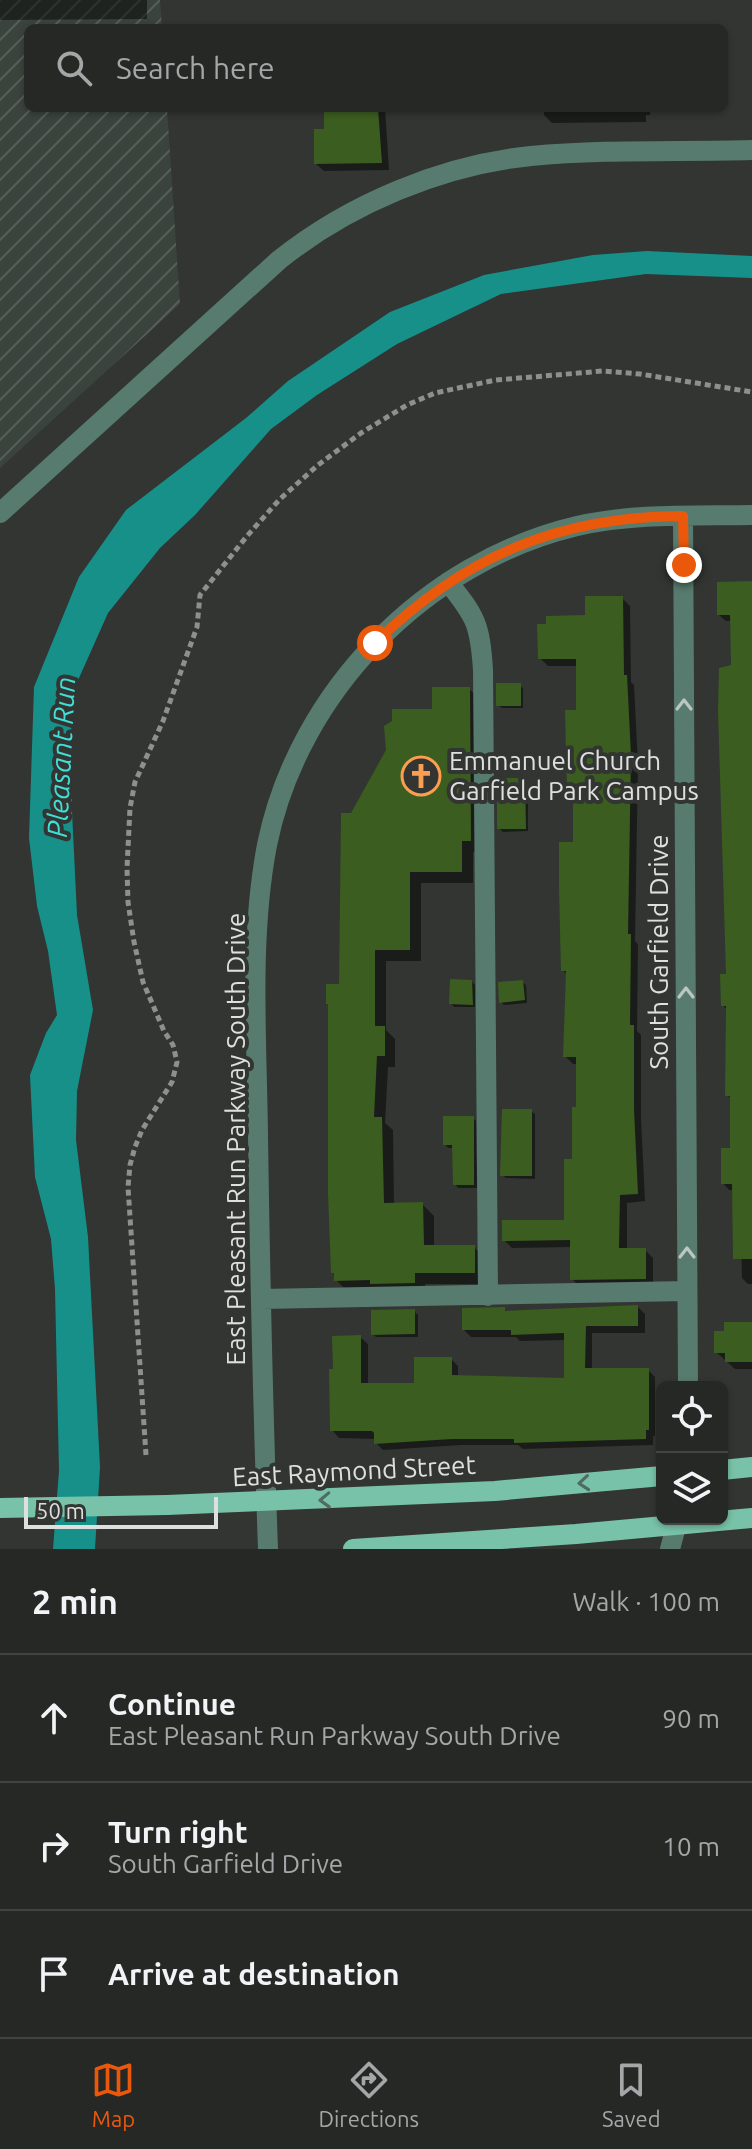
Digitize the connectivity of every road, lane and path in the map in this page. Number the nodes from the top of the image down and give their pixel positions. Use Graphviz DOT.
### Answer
graph roads {
  1 [pos="752,150"];
  2 [pos="0,513"];
  3 [pos="752,515"];
  4 [pos="683,516"];
  5 [pos="448,582"];
  6 [pos="687,1291"];
  7 [pos="488,1296"];
  8 [pos="261,1299"];
  9 [pos="688,1381"];
  10 [pos="752,1467"];
  11 [pos="728,1469"];
  12 [pos="656,1477"];
  13 [pos="266,1501"];
  14 [pos="0,1508"];
  15 [pos="752,1518"];
  16 [pos="728,1519"];
  17 [pos="656,1524"];
  18 [pos="677,1525"];
  19 [pos="268,1549"];
  20 [pos="353,1549"];
  21 [pos="670,1549"];
  1 -- 2 [label="street"];
  3 -- 4 [label="street, East Pleasant Run Parkway South Drive"];
  4 -- 5 [label="street, East Pleasant Run Parkway South Drive"];
  6 -- 4 [label="street, South Garfield Drive, one-way"];
  5 -- 7 [label="street"];
  5 -- 8 [label="street, East Pleasant Run Parkway South Drive"];
  6 -- 7 [label="street"];
  6 -- 9 [label="street, South Garfield Drive"];
  7 -- 8 [label="street"];
  8 -- 13 [label="street, East Pleasant Run Parkway South Drive"];
  10 -- 11 [label="main road"];
  12 -- 13 [label="main road, East Raymond Street, one-way"];
  13 -- 14 [label="main road, East Raymond Street, bridge"];
  13 -- 19 [label="street, East Pleasant Run Parkway South Drive"];
  15 -- 16 [label="main road"];
  17 -- 20 [label="main road"];
  18 -- 21 [label="street"];
}
